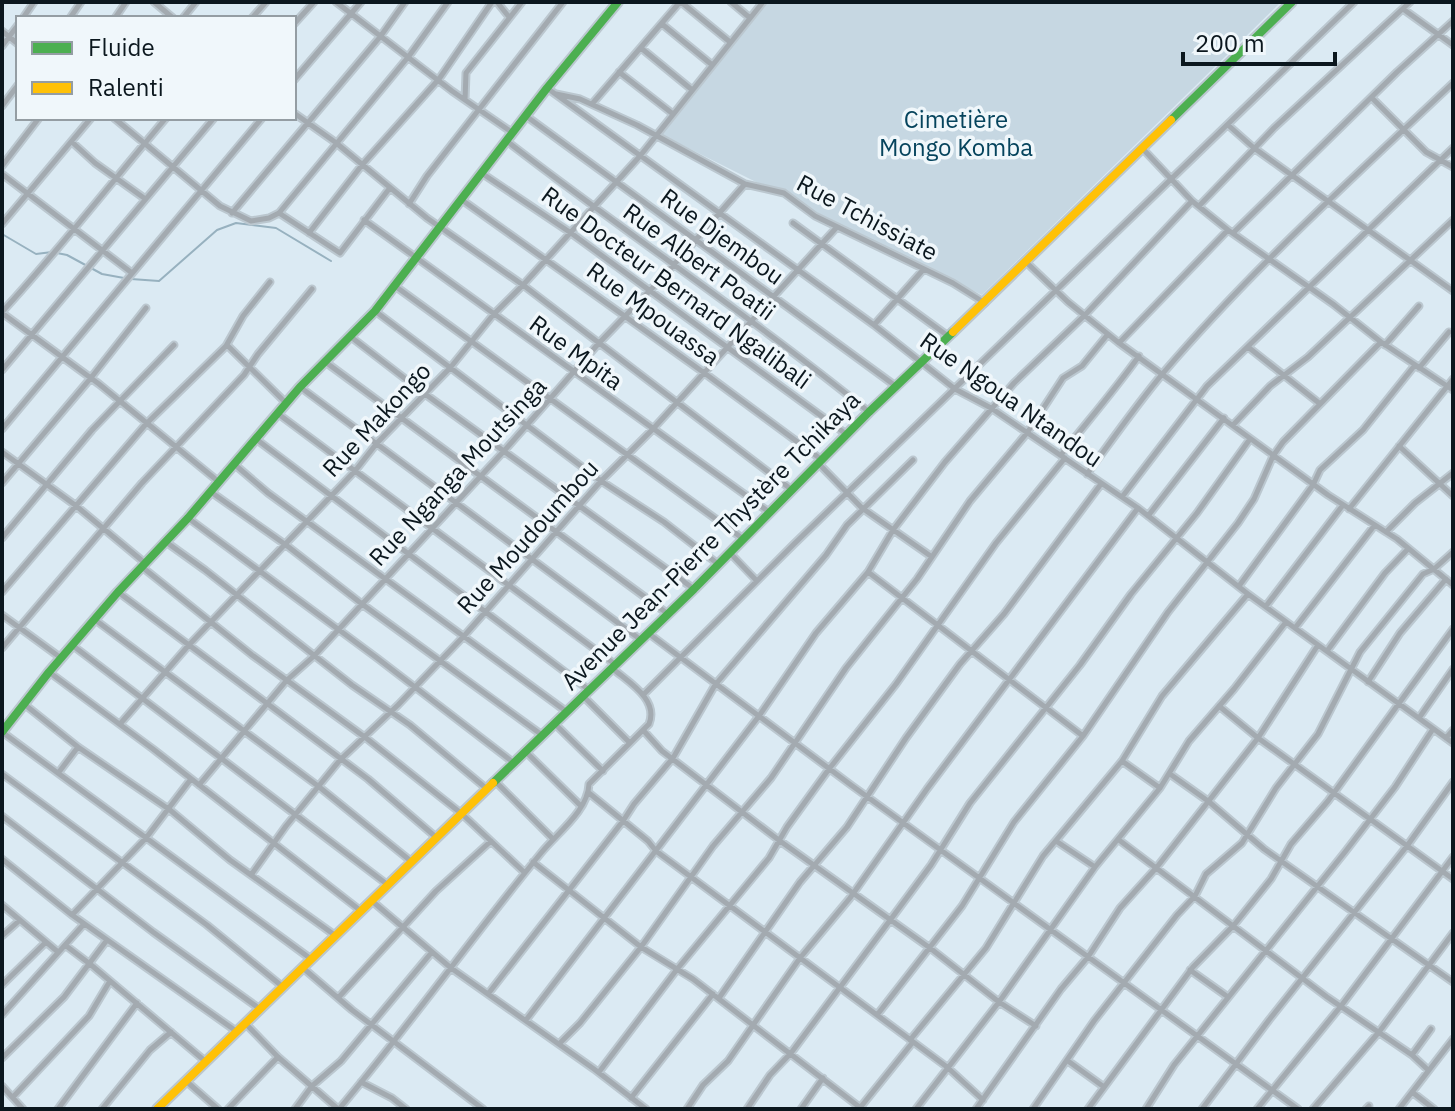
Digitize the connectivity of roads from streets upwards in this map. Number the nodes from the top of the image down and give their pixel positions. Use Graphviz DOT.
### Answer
graph roads {
  1 [pos="154,2"];
  2 [pos="314,2"];
  3 [pos="336,2"];
  4 [pos="361,2"];
  5 [pos="405,2"];
  6 [pos="448,2"];
  7 [pos="495,2"];
  8 [pos="522,2"];
  9 [pos="563,2"];
  10 [pos="618,2"];
  11 [pos="681,2"];
  12 [pos="731,2"];
  13 [pos="763,2"];
  14 [pos="1292,2"];
  15 [pos="1354,2"];
  16 [pos="1410,2"];
  17 [pos="1403,9"];
  18 [pos="351,14"];
  19 [pos="171,16"];
  20 [pos="509,17"];
  21 [pos="750,18"];
  22 [pos="1453,21"];
  23 [pos="296,22"];
  24 [pos="662,24"];
  25 [pos="16,28"];
  26 [pos="2,31"];
  27 [pos="1438,34"];
  28 [pos="9,37"];
  29 [pos="380,37"];
  30 [pos="16,42"];
  31 [pos="730,42"];
  32 [pos="1453,45"];
  33 [pos="2,46"];
  34 [pos="641,48"];
  35 [pos="409,56"];
  36 [pos="711,65"];
  37 [pos="619,72"];
  38 [pos="296,78"];
  39 [pos="439,79"];
  40 [pos="1453,83"];
  41 [pos="16,88"];
  42 [pos="691,89"];
  43 [pos="551,91"];
  44 [pos="1373,99"];
  45 [pos="465,100"];
  46 [pos="592,104"];
  47 [pos="2,106"];
  48 [pos="479,110"];
  49 [pos="296,114"];
  50 [pos="673,114"];
  51 [pos="526,116"];
  52 [pos="37,120"];
  53 [pos="89,120"];
  54 [pos="116,120"];
  55 [pos="164,120"];
  56 [pos="212,120"];
  57 [pos="260,120"];
  58 [pos="307,121"];
  59 [pos="1228,125"];
  60 [pos="1403,131"];
  61 [pos="514,133"];
  62 [pos="654,135"];
  63 [pos="72,142"];
  64 [pos="335,142"];
  65 [pos="508,142"];
  66 [pos="145,143"];
  67 [pos="1142,148"];
  68 [pos="1254,148"];
  69 [pos="1453,148"];
  70 [pos="640,156"];
  71 [pos="1439,161"];
  72 [pos="173,165"];
  73 [pos="362,165"];
  74 [pos="2,166"];
  75 [pos="1453,167"];
  76 [pos="2,174"];
  77 [pos="483,174"];
  78 [pos="1293,175"];
  79 [pos="114,177"];
  80 [pos="1172,180"];
  81 [pos="617,181"];
  82 [pos="745,184"];
  83 [pos="389,189"];
  84 [pos="201,190"];
  85 [pos="28,192"];
  86 [pos="144,198"];
  87 [pos="462,200"];
  88 [pos="1329,200"];
  89 [pos="1192,201"];
  90 [pos="409,204"];
  91 [pos="1199,206"];
  92 [pos="594,208"];
  93 [pos="232,213"];
  94 [pos="279,213"];
  95 [pos="718,213"];
  96 [pos="364,220"];
  97 [pos="1453,220"];
  98 [pos="793,223"];
  99 [pos="2,224"];
  100 [pos="440,226"];
  101 [pos="837,227"];
  102 [pos="75,229"];
  103 [pos="1369,230"];
  104 [pos="1231,232"];
  105 [pos="309,233"];
  106 [pos="571,233"];
  107 [pos="694,239"];
  108 [pos="821,245"];
  109 [pos="103,251"];
  110 [pos="415,257"];
  111 [pos="546,259"];
  112 [pos="1267,260"];
  113 [pos="1412,261"];
  114 [pos="1026,262"];
  115 [pos="673,265"];
  116 [pos="797,270"];
  117 [pos="923,270"];
  118 [pos="132,273"];
  119 [pos="270,282"];
  120 [pos="394,285"];
  121 [pos="523,285"];
  122 [pos="1311,288"];
  123 [pos="312,289"];
  124 [pos="1452,289"];
  125 [pos="649,290"];
  126 [pos="1057,292"];
  127 [pos="772,296"];
  128 [pos="898,299"];
  129 [pos="985,303"];
  130 [pos="1419,306"];
  131 [pos="146,308"];
  132 [pos="375,311"];
  133 [pos="2,313"];
  134 [pos="493,315"];
  135 [pos="1085,315"];
  136 [pos="625,316"];
  137 [pos="1350,317"];
  138 [pos="750,321"];
  139 [pos="874,325"];
  140 [pos="1449,332"];
  141 [pos="1108,334"];
  142 [pos="32,336"];
  143 [pos="351,337"];
  144 [pos="949,337"];
  145 [pos="471,341"];
  146 [pos="599,343"];
  147 [pos="1119,343"];
  148 [pos="1383,343"];
  149 [pos="174,345"];
  150 [pos="227,345"];
  151 [pos="1248,347"];
  152 [pos="727,348"];
  153 [pos="1139,356"];
  154 [pos="63,358"];
  155 [pos="324,361"];
  156 [pos="923,361"];
  157 [pos="1417,366"];
  158 [pos="248,367"];
  159 [pos="450,368"];
  160 [pos="2,370"];
  161 [pos="573,372"];
  162 [pos="703,372"];
  163 [pos="1163,373"];
  164 [pos="1285,375"];
  165 [pos="90,379"];
  166 [pos="1453,379"];
  167 [pos="300,387"];
  168 [pos="897,387"];
  169 [pos="1450,388"];
  170 [pos="955,389"];
  171 [pos="425,394"];
  172 [pos="1197,398"];
  173 [pos="551,399"];
  174 [pos="118,401"];
  175 [pos="678,401"];
  176 [pos="286,403"];
  177 [pos="1319,403"];
  178 [pos="991,408"];
  179 [pos="869,412"];
  180 [pos="277,413"];
  181 [pos="1224,418"];
  182 [pos="402,419"];
  183 [pos="146,424"];
  184 [pos="527,424"];
  185 [pos="1233,425"];
  186 [pos="2,429"];
  187 [pos="652,430"];
  188 [pos="1027,433"];
  189 [pos="846,434"];
  190 [pos="255,438"];
  191 [pos="1250,439"];
  192 [pos="377,443"];
  193 [pos="1399,446"];
  194 [pos="175,448"];
  195 [pos="504,451"];
  196 [pos="2,452"];
  197 [pos="628,453"];
  198 [pos="1063,456"];
  199 [pos="1273,456"];
  200 [pos="913,460"];
  201 [pos="820,462"];
  202 [pos="19,464"];
  203 [pos="234,464"];
  204 [pos="355,471"];
  205 [pos="1453,473"];
  206 [pos="1087,474"];
  207 [pos="481,476"];
  208 [pos="601,481"];
  209 [pos="219,482"];
  210 [pos="2,483"];
  211 [pos="1101,484"];
  212 [pos="46,485"];
  213 [pos="1313,485"];
  214 [pos="1438,485"];
  215 [pos="792,490"];
  216 [pos="211,492"];
  217 [pos="848,493"];
  218 [pos="331,495"];
  219 [pos="1453,496"];
  220 [pos="1122,497"];
  221 [pos="456,501"];
  222 [pos="75,505"];
  223 [pos="580,505"];
  224 [pos="1346,507"];
  225 [pos="862,508"];
  226 [pos="1138,508"];
  227 [pos="769,512"];
  228 [pos="1148,516"];
  229 [pos="188,518"];
  230 [pos="307,521"];
  231 [pos="1374,526"];
  232 [pos="431,527"];
  233 [pos="102,530"];
  234 [pos="893,530"];
  235 [pos="557,532"];
  236 [pos="1386,532"];
  237 [pos="2,538"];
  238 [pos="742,538"];
  239 [pos="1177,538"];
  240 [pos="165,542"];
  241 [pos="286,545"];
  242 [pos="1408,549"];
  243 [pos="409,552"];
  244 [pos="729,552"];
  245 [pos="1453,552"];
  246 [pos="932,557"];
  247 [pos="533,558"];
  248 [pos="1209,562"];
  249 [pos="718,564"];
  250 [pos="143,565"];
  251 [pos="1434,569"];
  252 [pos="258,572"];
  253 [pos="868,572"];
  254 [pos="385,578"];
  255 [pos="1446,579"];
  256 [pos="756,580"];
  257 [pos="510,584"];
  258 [pos="1453,585"];
  259 [pos="1239,586"];
  260 [pos="694,589"];
  261 [pos="2,592"];
  262 [pos="118,592"];
  263 [pos="1248,594"];
  264 [pos="237,595"];
  265 [pos="903,598"];
  266 [pos="362,604"];
  267 [pos="1266,606"];
  268 [pos="486,612"];
  269 [pos="668,614"];
  270 [pos="2,615"];
  271 [pos="94,619"];
  272 [pos="211,621"];
  273 [pos="1286,622"];
  274 [pos="938,624"];
  275 [pos="20,627"];
  276 [pos="1295,628"];
  277 [pos="1453,629"];
  278 [pos="338,630"];
  279 [pos="464,636"];
  280 [pos="645,637"];
  281 [pos="72,645"];
  282 [pos="1318,645"];
  283 [pos="188,646"];
  284 [pos="2,648"];
  285 [pos="973,649"];
  286 [pos="1327,651"];
  287 [pos="314,656"];
  288 [pos="61,658"];
  289 [pos="681,658"];
  290 [pos="439,661"];
  291 [pos="614,666"];
  292 [pos="1453,669"];
  293 [pos="1352,671"];
  294 [pos="49,672"];
  295 [pos="165,673"];
  296 [pos="1010,679"];
  297 [pos="287,680"];
  298 [pos="1368,682"];
  299 [pos="715,685"];
  300 [pos="416,687"];
  301 [pos="586,693"];
  302 [pos="643,695"];
  303 [pos="141,699"];
  304 [pos="268,703"];
  305 [pos="24,704"];
  306 [pos="1398,704"];
  307 [pos="1219,706"];
  308 [pos="1045,707"];
  309 [pos="567,712"];
  310 [pos="391,713"];
  311 [pos="759,716"];
  312 [pos="1419,718"];
  313 [pos="120,724"];
  314 [pos="555,724"];
  315 [pos="1433,729"];
  316 [pos="643,730"];
  317 [pos="1453,730"];
  318 [pos="244,731"];
  319 [pos="2,732"];
  320 [pos="542,735"];
  321 [pos="1083,736"];
  322 [pos="366,738"];
  323 [pos="1258,738"];
  324 [pos="1446,738"];
  325 [pos="630,743"];
  326 [pos="1453,743"];
  327 [pos="794,744"];
  328 [pos="78,747"];
  329 [pos="526,752"];
  330 [pos="221,757"];
  331 [pos="673,758"];
  332 [pos="340,760"];
  333 [pos="1122,761"];
  334 [pos="514,763"];
  335 [pos="1295,764"];
  336 [pos="829,769"];
  337 [pos="603,771"];
  338 [pos="59,772"];
  339 [pos="2,774"];
  340 [pos="1170,774"];
  341 [pos="191,779"];
  342 [pos="495,781"];
  343 [pos="1453,782"];
  344 [pos="708,784"];
  345 [pos="199,785"];
  346 [pos="318,786"];
  347 [pos="1160,788"];
  348 [pos="487,789"];
  349 [pos="1334,792"];
  350 [pos="589,793"];
  351 [pos="868,797"];
  352 [pos="1208,801"];
  353 [pos="581,806"];
  354 [pos="170,810"];
  355 [pos="744,812"];
  356 [pos="462,814"];
  357 [pos="2,816"];
  358 [pos="295,816"];
  359 [pos="1372,818"];
  360 [pos="623,821"];
  361 [pos="902,822"];
  362 [pos="1246,835"];
  363 [pos="146,838"];
  364 [pos="437,838"];
  365 [pos="553,839"];
  366 [pos="1119,840"];
  367 [pos="491,841"];
  368 [pos="780,841"];
  369 [pos="1056,841"];
  370 [pos="273,844"];
  371 [pos="1407,846"];
  372 [pos="941,850"];
  373 [pos="656,851"];
  374 [pos="1453,857"];
  375 [pos="2,859"];
  376 [pos="1282,861"];
  377 [pos="412,862"];
  378 [pos="533,862"];
  379 [pos="122,864"];
  380 [pos="815,864"];
  381 [pos="1095,867"];
  382 [pos="1157,867"];
  383 [pos="1443,871"];
  384 [pos="524,872"];
  385 [pos="251,875"];
  386 [pos="980,877"];
  387 [pos="692,878"];
  388 [pos="1453,879"];
  389 [pos="388,885"];
  390 [pos="1319,886"];
  391 [pos="97,890"];
  392 [pos="569,891"];
  393 [pos="853,894"];
  394 [pos="1195,896"];
  395 [pos="372,901"];
  396 [pos="1015,903"];
  397 [pos="2,905"];
  398 [pos="730,907"];
  399 [pos="361,911"];
  400 [pos="1354,912"];
  401 [pos="72,915"];
  402 [pos="605,917"];
  403 [pos="891,919"];
  404 [pos="20,920"];
  405 [pos="84,924"];
  406 [pos="1234,925"];
  407 [pos="403,926"];
  408 [pos="1051,928"];
  409 [pos="764,931"];
  410 [pos="1453,933"];
  411 [pos="2,936"];
  412 [pos="336,936"];
  413 [pos="1391,939"];
  414 [pos="107,940"];
  415 [pos="46,942"];
  416 [pos="65,945"];
  417 [pos="641,947"];
  418 [pos="930,948"];
  419 [pos="1266,950"];
  420 [pos="58,952"];
  421 [pos="432,952"];
  422 [pos="1088,957"];
  423 [pos="800,958"];
  424 [pos="311,959"];
  425 [pos="90,964"];
  426 [pos="1428,967"];
  427 [pos="303,968"];
  428 [pos="451,968"];
  429 [pos="678,968"];
  430 [pos="1190,970"];
  431 [pos="964,976"];
  432 [pos="1302,978"];
  433 [pos="110,981"];
  434 [pos="1124,982"];
  435 [pos="1453,982"];
  436 [pos="2,985"];
  437 [pos="283,987"];
  438 [pos="839,988"];
  439 [pos="488,994"];
  440 [pos="716,996"];
  441 [pos="1228,997"];
  442 [pos="338,998"];
  443 [pos="999,1002"];
  444 [pos="137,1003"];
  445 [pos="1341,1006"];
  446 [pos="260,1009"];
  447 [pos="1161,1011"];
  448 [pos="2,1015"];
  449 [pos="877,1015"];
  450 [pos="526,1020"];
  451 [pos="244,1023"];
  452 [pos="371,1025"];
  453 [pos="753,1025"];
  454 [pos="1036,1026"];
  455 [pos="1431,1029"];
  456 [pos="236,1031"];
  457 [pos="171,1032"];
  458 [pos="1379,1032"];
  459 [pos="1198,1037"];
  460 [pos="1453,1039"];
  461 [pos="911,1041"];
  462 [pos="394,1042"];
  463 [pos="559,1044"];
  464 [pos="791,1053"];
  465 [pos="1412,1055"];
  466 [pos="278,1057"];
  467 [pos="2,1058"];
  468 [pos="205,1061"];
  469 [pos="1068,1061"];
  470 [pos="1235,1064"];
  471 [pos="947,1067"];
  472 [pos="1427,1069"];
  473 [pos="599,1072"];
  474 [pos="823,1078"];
  475 [pos="186,1080"];
  476 [pos="361,1082"];
  477 [pos="2,1086"];
  478 [pos="312,1086"];
  479 [pos="1104,1087"];
  480 [pos="1271,1090"];
  481 [pos="1412,1092"];
  482 [pos="13,1097"];
  483 [pos="631,1098"];
  484 [pos="983,1100"];
  485 [pos="161,1108"];
  486 [pos="23,1109"];
  487 [pos="58,1109"];
  488 [pos="102,1109"];
  489 [pos="218,1109"];
  490 [pos="228,1109"];
  491 [pos="295,1109"];
  492 [pos="339,1109"];
  493 [pos="406,1109"];
  494 [pos="483,1109"];
  495 [pos="646,1109"];
  496 [pos="687,1109"];
  497 [pos="747,1109"];
  498 [pos="801,1109"];
  499 [pos="861,1109"];
  500 [pos="916,1109"];
  501 [pos="976,1109"];
  502 [pos="1033,1109"];
  503 [pos="1088,1109"];
  504 [pos="1146,1109"];
  505 [pos="1202,1109"];
  506 [pos="1257,1109"];
  507 [pos="1298,1109"];
  508 [pos="1313,1109"];
  509 [pos="1399,1109"];
  510 [pos="1434,1109"];
  1 -- 19 [label="street"];
  2 -- 23 [label="street"];
  3 -- 18 [label="street"];
  4 -- 18 [label="street"];
  5 -- 29 [label="street"];
  6 -- 35 [label="street"];
  7 -- 20 [label="street"];
  7 -- 39 [label="street"];
  8 -- 20 [label="street"];
  9 -- 48 [label="street"];
  10 -- 43 [label="street"];
  11 -- 24 [label="street"];
  11 -- 31 [label="street"];
  12 -- 21 [label="street"];
  13 -- 21 [label="street, Rue Makongo"];
  14 -- 67 [label="street, Avenue Jean-Pierre Thystère Tchikaya"];
  15 -- 59 [label="street"];
  16 -- 17 [label="street"];
  17 -- 27 [label="street"];
  17 -- 68 [label="street"];
  18 -- 29 [label="street"];
  18 -- 38 [label="street"];
  20 -- 45 [label="street"];
  21 -- 31 [label="street, Rue Makongo"];
  22 -- 27 [label="street"];
  24 -- 34 [label="street"];
  24 -- 36 [label="street"];
  25 -- 28 [label="street"];
  26 -- 28 [label="street"];
  27 -- 32 [label="street"];
  27 -- 44 [label="street"];
  28 -- 30 [label="street"];
  28 -- 33 [label="street"];
  29 -- 35 [label="street"];
  29 -- 58 [label="street"];
  31 -- 36 [label="street, Rue Makongo"];
  34 -- 37 [label="street"];
  34 -- 42 [label="street"];
  35 -- 39 [label="street"];
  35 -- 64 [label="street"];
  36 -- 42 [label="street, Rue Makongo"];
  37 -- 46 [label="street"];
  37 -- 50 [label="street"];
  39 -- 45 [label="street"];
  39 -- 73 [label="street"];
  40 -- 60 [label="street"];
  41 -- 47 [label="street"];
  42 -- 50 [label="street, Rue Makongo"];
  43 -- 46 [label="street, Rue Tchissiate"];
  43 -- 51 [label="street"];
  43 -- 70 [label="street, Rue Ngoua Ntandou"];
  44 -- 60 [label="street"];
  44 -- 78 [label="street"];
  45 -- 48 [label="street"];
  46 -- 62 [label="street, Rue Tchissiate"];
  48 -- 61 [label="street"];
  48 -- 90 [label="street"];
  49 -- 58 [label="street"];
  50 -- 62 [label="street, Rue Makongo"];
  51 -- 61 [label="street"];
  51 -- 81 [label="street, Rue Djembou"];
  52 -- 74 [label="street"];
  53 -- 63 [label="street"];
  54 -- 66 [label="street"];
  55 -- 66 [label="street"];
  56 -- 72 [label="street"];
  57 -- 84 [label="street"];
  58 -- 64 [label="street"];
  58 -- 93 [label="street"];
  59 -- 68 [label="street"];
  59 -- 80 [label="street"];
  60 -- 71 [label="street"];
  60 -- 88 [label="street"];
  61 -- 65 [label="street"];
  62 -- 70 [label="street, Rue Makongo"];
  62 -- 82 [label="street, Rue Tchissiate"];
  63 -- 79 [label="street"];
  63 -- 85 [label="street"];
  64 -- 73 [label="street"];
  64 -- 94 [label="street"];
  65 -- 77 [label="street"];
  65 -- 92 [label="street, Rue Albert Poatii"];
  66 -- 72 [label="street"];
  66 -- 79 [label="street"];
  67 -- 80 [label="street"];
  67 -- 114 [label="street, Avenue Jean-Pierre Thystère Tchikaya"];
  68 -- 78 [label="street"];
  68 -- 91 [label="street"];
  69 -- 71 [label="street"];
  70 -- 81 [label="street, Rue Makongo"];
  70 -- 95 [label="street, Rue Ngoua Ntandou"];
  71 -- 75 [label="street"];
  71 -- 103 [label="street"];
  72 -- 84 [label="street"];
  72 -- 86 [label="street"];
  73 -- 83 [label="street"];
  73 -- 105 [label="street"];
  76 -- 85 [label="street"];
  77 -- 87 [label="street"];
  77 -- 106 [label="street, Rue Docteur Bernard Ngalibali"];
  78 -- 88 [label="street"];
  78 -- 104 [label="street"];
  79 -- 86 [label="street"];
  79 -- 102 [label="street"];
  80 -- 89 [label="street"];
  80 -- 126 [label="street"];
  81 -- 92 [label="street, Rue Makongo"];
  81 -- 107 [label="street, Rue Djembou"];
  82 -- 95 [label="street, Rue Nganga Moutsinga"];
  82 -- 101 [label="street, Rue Tchissiate"];
  83 -- 90 [label="street"];
  83 -- 96 [label="street"];
  84 -- 93 [label="street"];
  84 -- 118 [label="street"];
  85 -- 99 [label="street"];
  85 -- 102 [label="street"];
  86 -- 109 [label="street"];
  87 -- 100 [label="street"];
  87 -- 111 [label="street, Rue Mpouassa"];
  88 -- 103 [label="street"];
  88 -- 112 [label="street"];
  89 -- 91 [label="street"];
  89 -- 135 [label="street"];
  90 -- 100 [label="street"];
  91 -- 104 [label="street"];
  92 -- 106 [label="street, Rue Makongo"];
  92 -- 115 [label="street, Rue Albert Poatii"];
  93 -- 94 [label="street"];
  94 -- 105 [label="street"];
  95 -- 107 [label="street, Rue Nganga Moutsinga"];
  95 -- 116 [label="street, Rue Ngoua Ntandou"];
  96 -- 105 [label="street"];
  96 -- 110 [label="street, Rue Mpita"];
  97 -- 113 [label="street"];
  98 -- 108 [label="street"];
  100 -- 110 [label="street"];
  100 -- 121 [label="street"];
  101 -- 108 [label="street, Rue Moudoumbou"];
  101 -- 117 [label="street, Rue Tchissiate"];
  102 -- 109 [label="street"];
  102 -- 133 [label="street"];
  103 -- 113 [label="street"];
  103 -- 122 [label="street"];
  104 -- 112 [label="street"];
  104 -- 147 [label="street"];
  106 -- 111 [label="street, Rue Makongo"];
  106 -- 125 [label="street, Rue Docteur Bernard Ngalibali"];
  107 -- 115 [label="street, Rue Nganga Moutsinga"];
  107 -- 127 [label="street, Rue Djembou"];
  108 -- 116 [label="street, Rue Moudoumbou"];
  108 -- 128 [label="street"];
  109 -- 118 [label="street"];
  109 -- 142 [label="street"];
  110 -- 120 [label="street"];
  110 -- 134 [label="street, Rue Mpita"];
  111 -- 121 [label="street, Rue Makongo"];
  111 -- 136 [label="street, Rue Mpouassa"];
  112 -- 122 [label="street"];
  112 -- 163 [label="street"];
  113 -- 124 [label="street"];
  113 -- 137 [label="street"];
  114 -- 126 [label="street"];
  114 -- 129 [label="street, Avenue Jean-Pierre Thystère Tchikaya"];
  115 -- 125 [label="street, Rue Nganga Moutsinga"];
  115 -- 138 [label="street, Rue Albert Poatii"];
  116 -- 127 [label="street, Rue Moudoumbou"];
  116 -- 139 [label="street, Rue Ngoua Ntandou"];
  117 -- 128 [label="street"];
  117 -- 129 [label="street, Rue Tchissiate"];
  118 -- 154 [label="street"];
  119 -- 150 [label="street"];
  120 -- 132 [label="street"];
  120 -- 145 [label="street"];
  121 -- 134 [label="street, Rue Makongo"];
  121 -- 146 [label="street"];
  122 -- 137 [label="street"];
  122 -- 151 [label="street"];
  123 -- 158 [label="street"];
  125 -- 136 [label="street, Rue Nganga Moutsinga"];
  125 -- 152 [label="street, Rue Docteur Bernard Ngalibali"];
  126 -- 135 [label="street"];
  126 -- 170 [label="street"];
  127 -- 138 [label="street, Rue Moudoumbou"];
  127 -- 168 [label="street, Rue Djembou"];
  128 -- 139 [label="street"];
  128 -- 144 [label="street"];
  129 -- 144 [label="street, Avenue Jean-Pierre Thystère Tchikaya"];
  130 -- 148 [label="street"];
  131 -- 165 [label="street"];
  132 -- 143 [label="street"];
  132 -- 159 [label="street"];
  133 -- 142 [label="street"];
  134 -- 145 [label="street, Rue Makongo"];
  134 -- 161 [label="street, Rue Mpita"];
  135 -- 141 [label="street"];
  135 -- 178 [label="street"];
  136 -- 146 [label="street, Rue Nganga Moutsinga"];
  136 -- 162 [label="street, Rue Mpouassa"];
  137 -- 148 [label="street"];
  137 -- 164 [label="street"];
  138 -- 152 [label="street, Rue Moudoumbou"];
  138 -- 179 [label="street, Rue Albert Poatii"];
  139 -- 156 [label="street, Rue Ngoua Ntandou"];
  140 -- 157 [label="street"];
  141 -- 147 [label="street"];
  141 -- 188 [label="street"];
  142 -- 154 [label="street"];
  142 -- 160 [label="street"];
  143 -- 155 [label="street"];
  143 -- 171 [label="street"];
  144 -- 156 [label="street, Avenue Jean-Pierre Thystère Tchikaya"];
  145 -- 159 [label="street, Rue Makongo"];
  145 -- 173 [label="street"];
  146 -- 161 [label="street, Rue Nganga Moutsinga"];
  146 -- 175 [label="street"];
  147 -- 153 [label="street"];
  148 -- 157 [label="street"];
  148 -- 177 [label="street"];
  149 -- 174 [label="street"];
  150 -- 158 [label="street"];
  150 -- 183 [label="street"];
  151 -- 164 [label="street"];
  151 -- 172 [label="street"];
  152 -- 162 [label="street, Rue Moudoumbou"];
  152 -- 189 [label="street, Rue Docteur Bernard Ngalibali"];
  153 -- 163 [label="street"];
  153 -- 198 [label="street"];
  154 -- 165 [label="street"];
  154 -- 186 [label="street"];
  155 -- 167 [label="street"];
  155 -- 182 [label="street"];
  156 -- 168 [label="street, Avenue Jean-Pierre Thystère Tchikaya"];
  156 -- 170 [label="street, Rue Ngoua Ntandou"];
  157 -- 169 [label="street"];
  157 -- 213 [label="street"];
  158 -- 176 [label="street"];
  158 -- 194 [label="street"];
  159 -- 171 [label="street, Rue Makongo"];
  159 -- 184 [label="street"];
  161 -- 173 [label="street, Rue Nganga Moutsinga"];
  161 -- 187 [label="street, Rue Mpita"];
  162 -- 175 [label="street, Rue Moudoumbou"];
  162 -- 201 [label="street, Rue Mpouassa"];
  163 -- 172 [label="street"];
  163 -- 206 [label="street"];
  164 -- 177 [label="street"];
  164 -- 185 [label="street"];
  165 -- 174 [label="street"];
  165 -- 202 [label="street"];
  166 -- 169 [label="street"];
  167 -- 176 [label="street"];
  167 -- 192 [label="street"];
  168 -- 179 [label="street, Avenue Jean-Pierre Thystère Tchikaya"];
  169 -- 193 [label="street"];
  170 -- 178 [label="street, Rue Ngoua Ntandou"];
  170 -- 217 [label="street"];
  171 -- 182 [label="street, Rue Makongo"];
  171 -- 195 [label="street"];
  172 -- 181 [label="street"];
  172 -- 220 [label="street"];
  173 -- 184 [label="street, Rue Nganga Moutsinga"];
  173 -- 197 [label="street"];
  174 -- 183 [label="street"];
  174 -- 212 [label="street"];
  175 -- 187 [label="street, Rue Moudoumbou"];
  175 -- 215 [label="street"];
  176 -- 180 [label="street"];
  177 -- 199 [label="street"];
  178 -- 188 [label="street, Rue Ngoua Ntandou"];
  178 -- 234 [label="street"];
  179 -- 189 [label="street, Avenue Jean-Pierre Thystère Tchikaya"];
  180 -- 190 [label="street"];
  180 -- 204 [label="street"];
  181 -- 185 [label="street"];
  181 -- 228 [label="street"];
  182 -- 192 [label="street, Rue Makongo"];
  182 -- 207 [label="street"];
  183 -- 194 [label="street"];
  183 -- 222 [label="street"];
  184 -- 195 [label="street, Rue Nganga Moutsinga"];
  184 -- 208 [label="street"];
  185 -- 191 [label="street"];
  187 -- 197 [label="street, Rue Moudoumbou"];
  187 -- 227 [label="street, Rue Mpita"];
  188 -- 198 [label="street, Rue Ngoua Ntandou"];
  188 -- 246 [label="street"];
  189 -- 201 [label="street, Avenue Jean-Pierre Thystère Tchikaya"];
  190 -- 203 [label="street"];
  190 -- 218 [label="street"];
  191 -- 199 [label="street"];
  191 -- 239 [label="street"];
  192 -- 204 [label="street, Rue Makongo"];
  192 -- 221 [label="street"];
  193 -- 214 [label="street"];
  193 -- 224 [label="street"];
  194 -- 209 [label="street"];
  194 -- 233 [label="street"];
  195 -- 207 [label="street, Rue Nganga Moutsinga"];
  195 -- 223 [label="street"];
  196 -- 202 [label="street"];
  197 -- 208 [label="street, Rue Moudoumbou"];
  197 -- 238 [label="street"];
  198 -- 206 [label="street, Rue Ngoua Ntandou"];
  198 -- 274 [label="street"];
  199 -- 213 [label="street"];
  199 -- 248 [label="street"];
  200 -- 225 [label="street"];
  201 -- 215 [label="street, Avenue Jean-Pierre Thystère Tchikaya"];
  201 -- 217 [label="street, Rue Mpouassa"];
  202 -- 210 [label="street"];
  202 -- 212 [label="street"];
  203 -- 209 [label="street"];
  203 -- 230 [label="street"];
  204 -- 218 [label="street, Rue Makongo"];
  204 -- 232 [label="street"];
  205 -- 214 [label="street"];
  206 -- 211 [label="street, Rue Ngoua Ntandou"];
  207 -- 221 [label="street, Rue Nganga Moutsinga"];
  207 -- 235 [label="street"];
  208 -- 223 [label="street, Rue Moudoumbou"];
  208 -- 249 [label="street"];
  209 -- 216 [label="street"];
  211 -- 220 [label="street, Rue Ngoua Ntandou"];
  211 -- 285 [label="street"];
  212 -- 222 [label="street"];
  212 -- 237 [label="street"];
  213 -- 224 [label="street"];
  213 -- 259 [label="street"];
  214 -- 219 [label="street"];
  214 -- 236 [label="street"];
  215 -- 227 [label="street, Avenue Jean-Pierre Thystère Tchikaya"];
  216 -- 229 [label="street"];
  216 -- 241 [label="street"];
  217 -- 225 [label="street, Rue Mpouassa"];
  217 -- 256 [label="street"];
  218 -- 230 [label="street, Rue Makongo"];
  218 -- 243 [label="street"];
  220 -- 226 [label="street, Rue Ngoua Ntandou"];
  221 -- 232 [label="street, Rue Nganga Moutsinga"];
  221 -- 247 [label="street"];
  222 -- 233 [label="street"];
  222 -- 261 [label="street"];
  223 -- 235 [label="street, Rue Moudoumbou"];
  223 -- 260 [label="street"];
  224 -- 231 [label="street"];
  224 -- 267 [label="street"];
  225 -- 234 [label="street, Rue Mpouassa"];
  225 -- 299 [label="street"];
  226 -- 228 [label="street, Rue Ngoua Ntandou"];
  226 -- 296 [label="street"];
  227 -- 238 [label="street, Avenue Jean-Pierre Thystère Tchikaya"];
  228 -- 239 [label="street, Rue Ngoua Ntandou"];
  229 -- 240 [label="street"];
  229 -- 252 [label="street"];
  230 -- 241 [label="street, Rue Makongo"];
  230 -- 254 [label="street"];
  231 -- 236 [label="street"];
  231 -- 276 [label="street"];
  232 -- 243 [label="street, Rue Nganga Moutsinga"];
  232 -- 257 [label="street"];
  233 -- 250 [label="street"];
  233 -- 275 [label="street"];
  234 -- 246 [label="street, Rue Mpouassa"];
  234 -- 253 [label="street"];
  235 -- 247 [label="street, Rue Moudoumbou"];
  235 -- 269 [label="street"];
  236 -- 242 [label="street"];
  238 -- 244 [label="street, Avenue Jean-Pierre Thystère Tchikaya"];
  239 -- 248 [label="street, Rue Ngoua Ntandou"];
  239 -- 308 [label="street"];
  240 -- 250 [label="street"];
  240 -- 264 [label="street"];
  241 -- 252 [label="street, Rue Makongo"];
  241 -- 266 [label="street"];
  242 -- 251 [label="street"];
  242 -- 286 [label="street"];
  243 -- 254 [label="street, Rue Nganga Moutsinga"];
  243 -- 268 [label="street"];
  244 -- 249 [label="street, Avenue Jean-Pierre Thystère Tchikaya"];
  244 -- 256 [label="street"];
  245 -- 251 [label="street"];
  246 -- 265 [label="street"];
  247 -- 257 [label="street, Rue Moudoumbou"];
  247 -- 280 [label="street"];
  248 -- 259 [label="street, Rue Ngoua Ntandou"];
  248 -- 321 [label="street"];
  249 -- 260 [label="street, Avenue Jean-Pierre Thystère Tchikaya"];
  250 -- 262 [label="street"];
  250 -- 272 [label="street"];
  251 -- 255 [label="street"];
  251 -- 293 [label="street"];
  252 -- 264 [label="street, Rue Makongo"];
  252 -- 278 [label="street"];
  253 -- 265 [label="street"];
  253 -- 311 [label="street"];
  254 -- 266 [label="street, Rue Nganga Moutsinga"];
  254 -- 279 [label="street"];
  255 -- 258 [label="street"];
  255 -- 298 [label="street"];
  256 -- 289 [label="street"];
  257 -- 268 [label="street, Rue Moudoumbou"];
  257 -- 291 [label="street"];
  259 -- 263 [label="street, Rue Ngoua Ntandou"];
  260 -- 269 [label="street, Avenue Jean-Pierre Thystère Tchikaya"];
  262 -- 271 [label="street"];
  262 -- 283 [label="street"];
  263 -- 267 [label="street, Rue Ngoua Ntandou"];
  263 -- 333 [label="street"];
  264 -- 272 [label="street, Rue Makongo"];
  264 -- 287 [label="street"];
  265 -- 274 [label="street"];
  265 -- 327 [label="street"];
  266 -- 278 [label="street, Rue Nganga Moutsinga"];
  266 -- 290 [label="street"];
  267 -- 273 [label="street, Rue Ngoua Ntandou"];
  268 -- 279 [label="street, Rue Moudoumbou"];
  268 -- 301 [label="street"];
  269 -- 280 [label="street, Avenue Jean-Pierre Thystère Tchikaya"];
  270 -- 275 [label="street"];
  271 -- 281 [label="street"];
  271 -- 295 [label="street"];
  272 -- 283 [label="street, Rue Makongo"];
  272 -- 297 [label="street"];
  273 -- 276 [label="street, Rue Ngoua Ntandou"];
  273 -- 307 [label="street"];
  274 -- 285 [label="street"];
  274 -- 336 [label="street"];
  275 -- 284 [label="street"];
  275 -- 288 [label="street"];
  276 -- 282 [label="street, Rue Ngoua Ntandou"];
  277 -- 306 [label="street"];
  278 -- 287 [label="street, Rue Nganga Moutsinga"];
  278 -- 300 [label="street"];
  279 -- 290 [label="street, Rue Moudoumbou"];
  279 -- 309 [label="street"];
  280 -- 289 [label="street"];
  280 -- 291 [label="street, Avenue Jean-Pierre Thystère Tchikaya"];
  281 -- 288 [label="street"];
  281 -- 303 [label="street"];
  282 -- 286 [label="street, Rue Ngoua Ntandou"];
  282 -- 323 [label="street"];
  283 -- 295 [label="street, Rue Makongo"];
  283 -- 304 [label="street"];
  285 -- 296 [label="street"];
  285 -- 351 [label="street"];
  286 -- 293 [label="street, Rue Ngoua Ntandou"];
  287 -- 297 [label="street, Rue Nganga Moutsinga"];
  287 -- 310 [label="street"];
  288 -- 294 [label="street"];
  289 -- 299 [label="street"];
  289 -- 302 [label="street"];
  290 -- 300 [label="street, Rue Moudoumbou"];
  290 -- 320 [label="street"];
  291 -- 301 [label="street, Avenue Jean-Pierre Thystère Tchikaya"];
  291 -- 302 [label="street"];
  292 -- 312 [label="street"];
  293 -- 298 [label="street, Rue Ngoua Ntandou"];
  293 -- 335 [label="street"];
  294 -- 305 [label="street"];
  294 -- 313 [label="street"];
  295 -- 303 [label="street, Rue Makongo"];
  295 -- 318 [label="street"];
  296 -- 308 [label="street"];
  296 -- 361 [label="street"];
  297 -- 304 [label="street, Rue Nganga Moutsinga"];
  297 -- 322 [label="street"];
  298 -- 306 [label="street, Rue Ngoua Ntandou"];
  299 -- 311 [label="street"];
  299 -- 331 [label="street"];
  300 -- 310 [label="street, Rue Moudoumbou"];
  300 -- 334 [label="street"];
  301 -- 309 [label="street, Avenue Jean-Pierre Thystère Tchikaya"];
  301 -- 325 [label="street"];
  302 -- 316 [label="street"];
  303 -- 313 [label="street, Rue Makongo"];
  303 -- 330 [label="street"];
  304 -- 318 [label="street, Rue Nganga Moutsinga"];
  304 -- 332 [label="street"];
  305 -- 319 [label="street"];
  305 -- 328 [label="street"];
  306 -- 312 [label="street, Rue Ngoua Ntandou"];
  306 -- 349 [label="street"];
  307 -- 323 [label="street"];
  307 -- 340 [label="street"];
  308 -- 321 [label="street"];
  308 -- 372 [label="street"];
  309 -- 314 [label="street, Avenue Jean-Pierre Thystère Tchikaya"];
  310 -- 322 [label="street, Rue Moudoumbou"];
  310 -- 348 [label="street"];
  311 -- 327 [label="street"];
  311 -- 344 [label="street"];
  312 -- 315 [label="street, Rue Ngoua Ntandou"];
  313 -- 341 [label="street"];
  314 -- 320 [label="street, Avenue Jean-Pierre Thystère Tchikaya"];
  314 -- 337 [label="street"];
  315 -- 324 [label="street, Rue Ngoua Ntandou"];
  315 -- 359 [label="street"];
  316 -- 325 [label="street"];
  316 -- 331 [label="street"];
  317 -- 324 [label="street"];
  318 -- 330 [label="street, Rue Nganga Moutsinga"];
  318 -- 346 [label="street"];
  319 -- 338 [label="street"];
  320 -- 329 [label="street, Avenue Jean-Pierre Thystère Tchikaya"];
  321 -- 386 [label="street"];
  322 -- 332 [label="street, Rue Moudoumbou"];
  322 -- 356 [label="street"];
  323 -- 335 [label="street"];
  323 -- 352 [label="street"];
  324 -- 326 [label="street, Rue Ngoua Ntandou"];
  325 -- 337 [label="street"];
  327 -- 336 [label="street"];
  327 -- 355 [label="street"];
  328 -- 338 [label="street"];
  328 -- 354 [label="street"];
  329 -- 334 [label="street, Avenue Jean-Pierre Thystère Tchikaya"];
  329 -- 353 [label="street"];
  330 -- 345 [label="street, Rue Nganga Moutsinga"];
  330 -- 358 [label="street"];
  331 -- 344 [label="street"];
  331 -- 360 [label="street"];
  332 -- 346 [label="street, Rue Moudoumbou"];
  332 -- 364 [label="street"];
  333 -- 347 [label="street"];
  333 -- 369 [label="street"];
  334 -- 342 [label="street, Avenue Jean-Pierre Thystère Tchikaya"];
  335 -- 349 [label="street"];
  335 -- 362 [label="street"];
  336 -- 351 [label="street"];
  336 -- 368 [label="street"];
  337 -- 350 [label="street"];
  338 -- 363 [label="street"];
  339 -- 379 [label="street"];
  340 -- 347 [label="street"];
  340 -- 352 [label="street"];
  341 -- 345 [label="street"];
  341 -- 354 [label="street"];
  342 -- 348 [label="street, Avenue Jean-Pierre Thystère Tchikaya"];
  342 -- 365 [label="street"];
  343 -- 371 [label="street"];
  344 -- 355 [label="street"];
  344 -- 373 [label="street"];
  345 -- 370 [label="street"];
  346 -- 358 [label="street, Rue Moudoumbou"];
  346 -- 377 [label="street"];
  347 -- 366 [label="street"];
  348 -- 356 [label="street, Avenue Jean-Pierre Thystère Tchikaya"];
  349 -- 359 [label="street"];
  349 -- 376 [label="street"];
  350 -- 353 [label="street"];
  350 -- 360 [label="street"];
  351 -- 361 [label="street"];
  351 -- 380 [label="street"];
  352 -- 362 [label="street"];
  352 -- 382 [label="street"];
  353 -- 365 [label="street"];
  354 -- 363 [label="street"];
  354 -- 385 [label="street"];
  355 -- 368 [label="street"];
  355 -- 387 [label="street"];
  356 -- 364 [label="street, Avenue Jean-Pierre Thystère Tchikaya"];
  356 -- 367 [label="street"];
  357 -- 391 [label="street"];
  358 -- 370 [label="street, Rue Moudoumbou"];
  358 -- 389 [label="street"];
  359 -- 371 [label="street"];
  359 -- 390 [label="street"];
  360 -- 373 [label="street"];
  360 -- 392 [label="street"];
  361 -- 372 [label="street"];
  361 -- 393 [label="street"];
  362 -- 376 [label="street"];
  362 -- 394 [label="street"];
  363 -- 379 [label="street"];
  363 -- 424 [label="street"];
  364 -- 377 [label="street, Avenue Jean-Pierre Thystère Tchikaya"];
  365 -- 378 [label="street"];
  366 -- 381 [label="street"];
  366 -- 382 [label="street"];
  367 -- 384 [label="street"];
  367 -- 407 [label="street"];
  368 -- 380 [label="street"];
  368 -- 398 [label="street"];
  369 -- 381 [label="street"];
  369 -- 396 [label="street"];
  370 -- 385 [label="street, Rue Moudoumbou"];
  370 -- 399 [label="street"];
  371 -- 383 [label="street"];
  371 -- 400 [label="street"];
  372 -- 386 [label="street"];
  372 -- 403 [label="street"];
  373 -- 387 [label="street"];
  373 -- 402 [label="street"];
  374 -- 383 [label="street"];
  375 -- 401 [label="street"];
  376 -- 390 [label="street"];
  376 -- 406 [label="street"];
  377 -- 389 [label="street, Avenue Jean-Pierre Thystère Tchikaya"];
  378 -- 384 [label="street"];
  378 -- 392 [label="street"];
  379 -- 391 [label="street"];
  379 -- 437 [label="street"];
  380 -- 393 [label="street"];
  380 -- 409 [label="street"];
  381 -- 408 [label="street"];
  382 -- 394 [label="street"];
  382 -- 422 [label="street"];
  383 -- 388 [label="street"];
  383 -- 413 [label="street"];
  384 -- 428 [label="street"];
  385 -- 412 [label="street"];
  386 -- 396 [label="street"];
  386 -- 418 [label="street"];
  387 -- 398 [label="street"];
  387 -- 417 [label="street"];
  389 -- 395 [label="street, Avenue Jean-Pierre Thystère Tchikaya"];
  390 -- 400 [label="street"];
  390 -- 419 [label="street"];
  391 -- 401 [label="street"];
  391 -- 446 [label="street"];
  392 -- 402 [label="street"];
  392 -- 439 [label="street"];
  393 -- 403 [label="street"];
  393 -- 423 [label="street"];
  394 -- 406 [label="street"];
  394 -- 434 [label="street"];
  395 -- 399 [label="street, Avenue Jean-Pierre Thystère Tchikaya"];
  395 -- 407 [label="street"];
  396 -- 408 [label="street"];
  396 -- 431 [label="street"];
  397 -- 404 [label="street"];
  398 -- 409 [label="street"];
  398 -- 429 [label="street"];
  399 -- 412 [label="street, Avenue Jean-Pierre Thystère Tchikaya"];
  400 -- 413 [label="street"];
  400 -- 432 [label="street"];
  401 -- 405 [label="street"];
  402 -- 417 [label="street"];
  402 -- 450 [label="street"];
  403 -- 418 [label="street"];
  403 -- 438 [label="street"];
  404 -- 411 [label="street"];
  404 -- 415 [label="street"];
  405 -- 414 [label="street"];
  405 -- 416 [label="street"];
  406 -- 419 [label="street"];
  406 -- 430 [label="street"];
  407 -- 421 [label="street"];
  407 -- 442 [label="street"];
  408 -- 422 [label="street"];
  408 -- 443 [label="street"];
  409 -- 423 [label="street"];
  409 -- 440 [label="street"];
  410 -- 426 [label="street"];
  412 -- 424 [label="street, Avenue Jean-Pierre Thystère Tchikaya"];
  413 -- 426 [label="street"];
  413 -- 445 [label="street"];
  414 -- 425 [label="street"];
  414 -- 456 [label="street"];
  415 -- 420 [label="street"];
  415 -- 436 [label="street"];
  416 -- 420 [label="street"];
  416 -- 425 [label="street"];
  417 -- 429 [label="street"];
  417 -- 463 [label="street"];
  418 -- 431 [label="street"];
  418 -- 449 [label="street"];
  419 -- 432 [label="street"];
  419 -- 441 [label="street"];
  420 -- 448 [label="street"];
  421 -- 428 [label="street"];
  421 -- 452 [label="street"];
  422 -- 434 [label="street"];
  422 -- 454 [label="street"];
  423 -- 438 [label="street"];
  423 -- 453 [label="street"];
  424 -- 427 [label="street, Avenue Jean-Pierre Thystère Tchikaya"];
  425 -- 433 [label="street"];
  425 -- 467 [label="street"];
  426 -- 435 [label="street"];
  426 -- 458 [label="street"];
  427 -- 437 [label="street, Avenue Jean-Pierre Thystère Tchikaya"];
  427 -- 442 [label="street"];
  428 -- 439 [label="street"];
  428 -- 462 [label="street"];
  429 -- 440 [label="street"];
  429 -- 473 [label="street"];
  430 -- 441 [label="street"];
  430 -- 447 [label="street"];
  431 -- 443 [label="street"];
  431 -- 461 [label="street"];
  432 -- 445 [label="street"];
  432 -- 470 [label="street"];
  433 -- 444 [label="street"];
  433 -- 482 [label="street"];
  434 -- 447 [label="street"];
  434 -- 469 [label="street"];
  437 -- 446 [label="street, Avenue Jean-Pierre Thystère Tchikaya"];
  438 -- 449 [label="street"];
  438 -- 464 [label="street"];
  439 -- 450 [label="street"];
  440 -- 453 [label="street"];
  440 -- 483 [label="street"];
  441 -- 459 [label="street"];
  442 -- 452 [label="street"];
  443 -- 454 [label="street"];
  443 -- 471 [label="street"];
  444 -- 457 [label="street"];
  444 -- 487 [label="street"];
  445 -- 458 [label="street"];
  445 -- 480 [label="street"];
  446 -- 451 [label="street, Avenue Jean-Pierre Thystère Tchikaya"];
  447 -- 459 [label="street"];
  447 -- 479 [label="street"];
  449 -- 461 [label="street"];
  450 -- 463 [label="street"];
  451 -- 456 [label="street, Avenue Jean-Pierre Thystère Tchikaya"];
  451 -- 466 [label="street"];
  452 -- 462 [label="street"];
  452 -- 478 [label="street"];
  453 -- 464 [label="street"];
  453 -- 496 [label="street"];
  454 -- 484 [label="street"];
  455 -- 465 [label="street"];
  456 -- 468 [label="street, Avenue Jean-Pierre Thystère Tchikaya"];
  457 -- 468 [label="street"];
  457 -- 488 [label="street"];
  458 -- 465 [label="street"];
  458 -- 508 [label="street"];
  459 -- 470 [label="street"];
  459 -- 504 [label="street"];
  460 -- 472 [label="street"];
  461 -- 471 [label="street"];
  461 -- 499 [label="street"];
  462 -- 476 [label="street"];
  462 -- 494 [label="street"];
  463 -- 473 [label="street"];
  464 -- 474 [label="street"];
  464 -- 497 [label="street"];
  465 -- 472 [label="street"];
  466 -- 478 [label="street"];
  466 -- 490 [label="street"];
  468 -- 475 [label="street, Avenue Jean-Pierre Thystère Tchikaya"];
  469 -- 479 [label="street"];
  469 -- 502 [label="street"];
  470 -- 480 [label="street"];
  470 -- 505 [label="street"];
  471 -- 484 [label="street"];
  471 -- 500 [label="street"];
  472 -- 481 [label="street"];
  473 -- 483 [label="street"];
  474 -- 498 [label="street"];
  474 -- 499 [label="street"];
  475 -- 485 [label="street, Avenue Jean-Pierre Thystère Tchikaya"];
  475 -- 489 [label="street"];
  476 -- 492 [label="street"];
  476 -- 493 [label="street"];
  477 -- 482 [label="street"];
  478 -- 491 [label="street"];
  478 -- 492 [label="street"];
  479 -- 503 [label="street"];
  480 -- 506 [label="street"];
  480 -- 507 [label="street"];
  481 -- 509 [label="street"];
  481 -- 510 [label="street"];
  482 -- 486 [label="street"];
  483 -- 495 [label="street"];
  484 -- 501 [label="street"];
}
